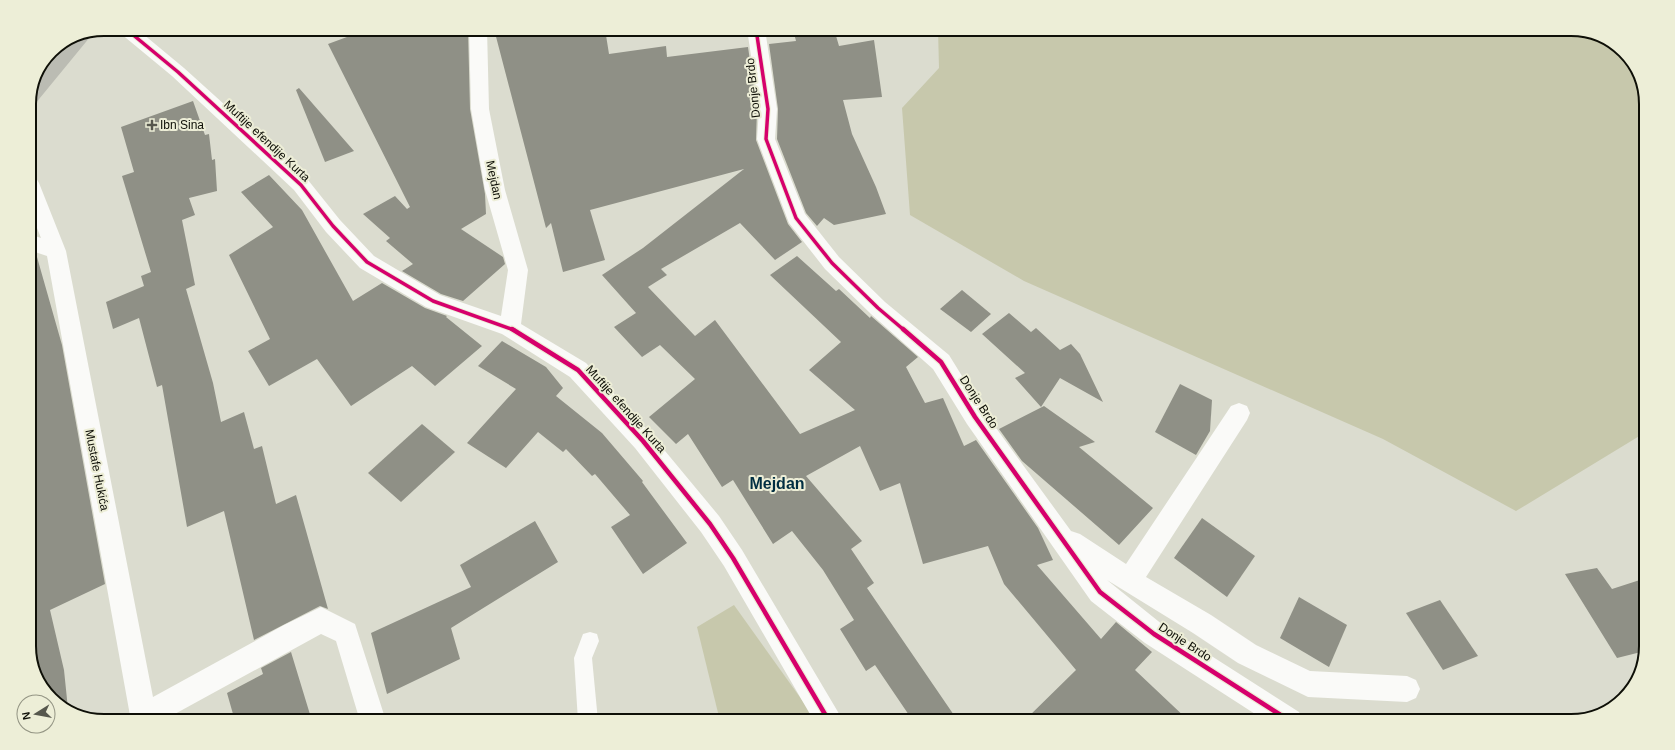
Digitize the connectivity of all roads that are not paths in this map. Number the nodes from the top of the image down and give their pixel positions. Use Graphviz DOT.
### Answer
graph roads {
  1 [pos="134,36"];
  2 [pos="478,36"];
  3 [pos="757,36"];
  4 [pos="77,42"];
  5 [pos="38,89"];
  6 [pos="36,201"];
  7 [pos="36,244"];
  8 [pos="56,251"];
  9 [pos="510,328"];
  10 [pos="1239,413"];
  11 [pos="1058,534"];
  12 [pos="1128,581"];
  13 [pos="590,641"];
  14 [pos="1407,689"];
  15 [pos="143,714"];
  16 [pos="153,714"];
  17 [pos="371,714"];
  18 [pos="587,714"];
  19 [pos="825,714"];
  20 [pos="1279,714"];
  1 -- 9 [label="street, Muftije efendije Kurta"];
  2 -- 9 [label="street, Mejdan"];
  3 -- 11 [label="street, Donje Brdo"];
  4 -- 5 [label="main road"];
  6 -- 8 [label="street, Mustafe Hukića"];
  7 -- 8 [label="street"];
  8 -- 15 [label="street, Mustafe Hukića"];
  9 -- 19 [label="street, Muftije efendije Kurta"];
  10 -- 12 [label="street"];
  11 -- 12 [label="street, Donje Brdo"];
  11 -- 20 [label="street, Donje Brdo"];
  12 -- 14 [label="street, Donje Brdo"];
  13 -- 18 [label="lane"];
  16 -- 17 [label="street, Mustafe Hukića"];
}
